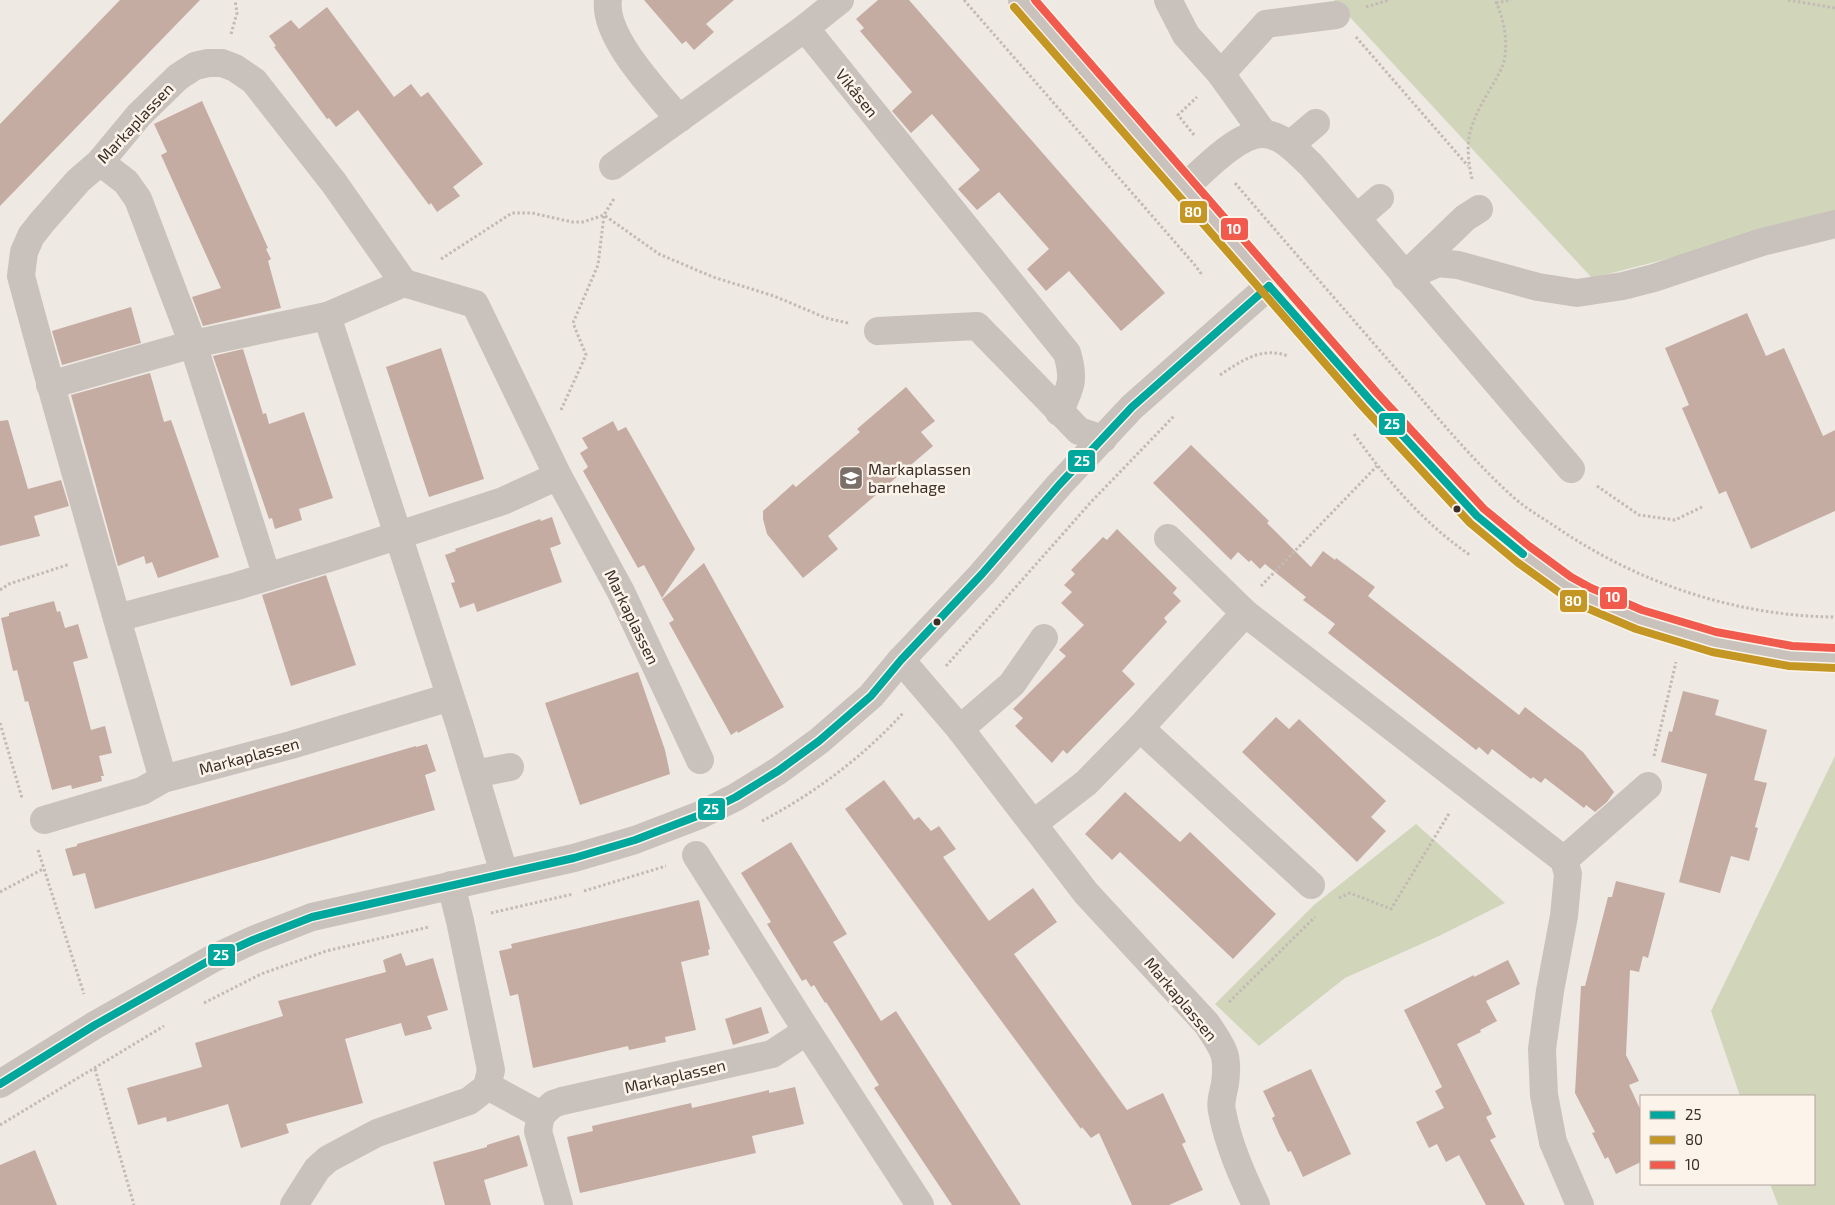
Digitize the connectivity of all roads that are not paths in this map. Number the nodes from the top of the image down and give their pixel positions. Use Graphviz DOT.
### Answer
graph roads {
  1 [pos="608,0"];
  2 [pos="840,0"];
  3 [pos="1022,0"];
  4 [pos="1168,0"];
  5 [pos="1336,15"];
  6 [pos="805,28"];
  7 [pos="1221,74"];
  8 [pos="679,119"];
  9 [pos="1316,123"];
  10 [pos="1264,134"];
  11 [pos="1290,145"];
  12 [pos="100,162"];
  13 [pos="613,166"];
  14 [pos="1185,187"];
  15 [pos="1380,198"];
  16 [pos="1479,209"];
  17 [pos="1357,218"];
  18 [pos="1835,224"];
  19 [pos="1405,277"];
  20 [pos="404,283"];
  21 [pos="1269,286"];
  22 [pos="326,316"];
  23 [pos="878,330"];
  24 [pos="193,344"];
  25 [pos="50,385"];
  26 [pos="1059,412"];
  27 [pos="1103,439"];
  28 [pos="1571,469"];
  29 [pos="558,476"];
  30 [pos="399,534"];
  31 [pos="1168,538"];
  32 [pos="268,577"];
  33 [pos="1245,613"];
  34 [pos="117,618"];
  35 [pos="1044,638"];
  36 [pos="1835,658"];
  37 [pos="901,660"];
  38 [pos="450,697"];
  39 [pos="1140,728"];
  40 [pos="960,729"];
  41 [pos="700,760"];
  42 [pos="510,767"];
  43 [pos="475,774"];
  44 [pos="163,779"];
  45 [pos="1648,786"];
  46 [pos="37,823"];
  47 [pos="1033,824"];
  48 [pos="696,855"];
  49 [pos="1564,860"];
  50 [pos="504,873"];
  51 [pos="451,885"];
  52 [pos="1311,885"];
  53 [pos="807,1031"];
  54 [pos="0,1084"];
  55 [pos="487,1087"];
  56 [pos="541,1115"];
  57 [pos="294,1205"];
  58 [pos="559,1205"];
  59 [pos="920,1205"];
  60 [pos="1256,1205"];
  61 [pos="1580,1205"];
  1 -- 8 [label="street"];
  2 -- 6 [label="street"];
  3 -- 14 [label="street"];
  4 -- 7 [label="street"];
  5 -- 7 [label="street"];
  6 -- 8 [label="street"];
  6 -- 26 [label="street, Vikåsen"];
  7 -- 10 [label="street"];
  8 -- 13 [label="street"];
  9 -- 11 [label="street"];
  10 -- 11 [label="street"];
  10 -- 14 [label="street"];
  11 -- 17 [label="street"];
  12 -- 20 [label="street, Markaplassen"];
  12 -- 24 [label="street"];
  12 -- 25 [label="street, Markaplassen"];
  14 -- 21 [label="street"];
  15 -- 17 [label="street"];
  16 -- 19 [label="street"];
  17 -- 19 [label="street"];
  18 -- 19 [label="street"];
  19 -- 28 [label="street"];
  20 -- 22 [label="street"];
  20 -- 29 [label="street, Markaplassen"];
  21 -- 27 [label="street"];
  21 -- 36 [label="street"];
  22 -- 24 [label="street"];
  22 -- 30 [label="street"];
  23 -- 26 [label="street"];
  24 -- 25 [label="street"];
  24 -- 32 [label="street"];
  25 -- 34 [label="street, Markaplassen"];
  26 -- 27 [label="street"];
  27 -- 37 [label="street"];
  29 -- 30 [label="street"];
  29 -- 41 [label="street, Markaplassen"];
  30 -- 32 [label="street"];
  30 -- 38 [label="street"];
  31 -- 33 [label="street"];
  32 -- 34 [label="street"];
  33 -- 39 [label="street"];
  33 -- 49 [label="street"];
  34 -- 44 [label="street, Markaplassen"];
  35 -- 40 [label="street"];
  37 -- 40 [label="street, Markaplassen"];
  37 -- 50 [label="street"];
  38 -- 43 [label="street"];
  38 -- 44 [label="street, Markaplassen"];
  39 -- 47 [label="street"];
  39 -- 52 [label="street"];
  40 -- 47 [label="street, Markaplassen"];
  42 -- 43 [label="street"];
  43 -- 50 [label="street"];
  44 -- 46 [label="street, Markaplassen"];
  45 -- 49 [label="street"];
  47 -- 60 [label="street, Markaplassen"];
  48 -- 53 [label="street"];
  49 -- 61 [label="street"];
  50 -- 51 [label="street"];
  51 -- 54 [label="street"];
  51 -- 55 [label="street"];
  53 -- 56 [label="street, Markaplassen"];
  53 -- 59 [label="street"];
  55 -- 56 [label="street"];
  55 -- 57 [label="street"];
  56 -- 58 [label="street"];
}
